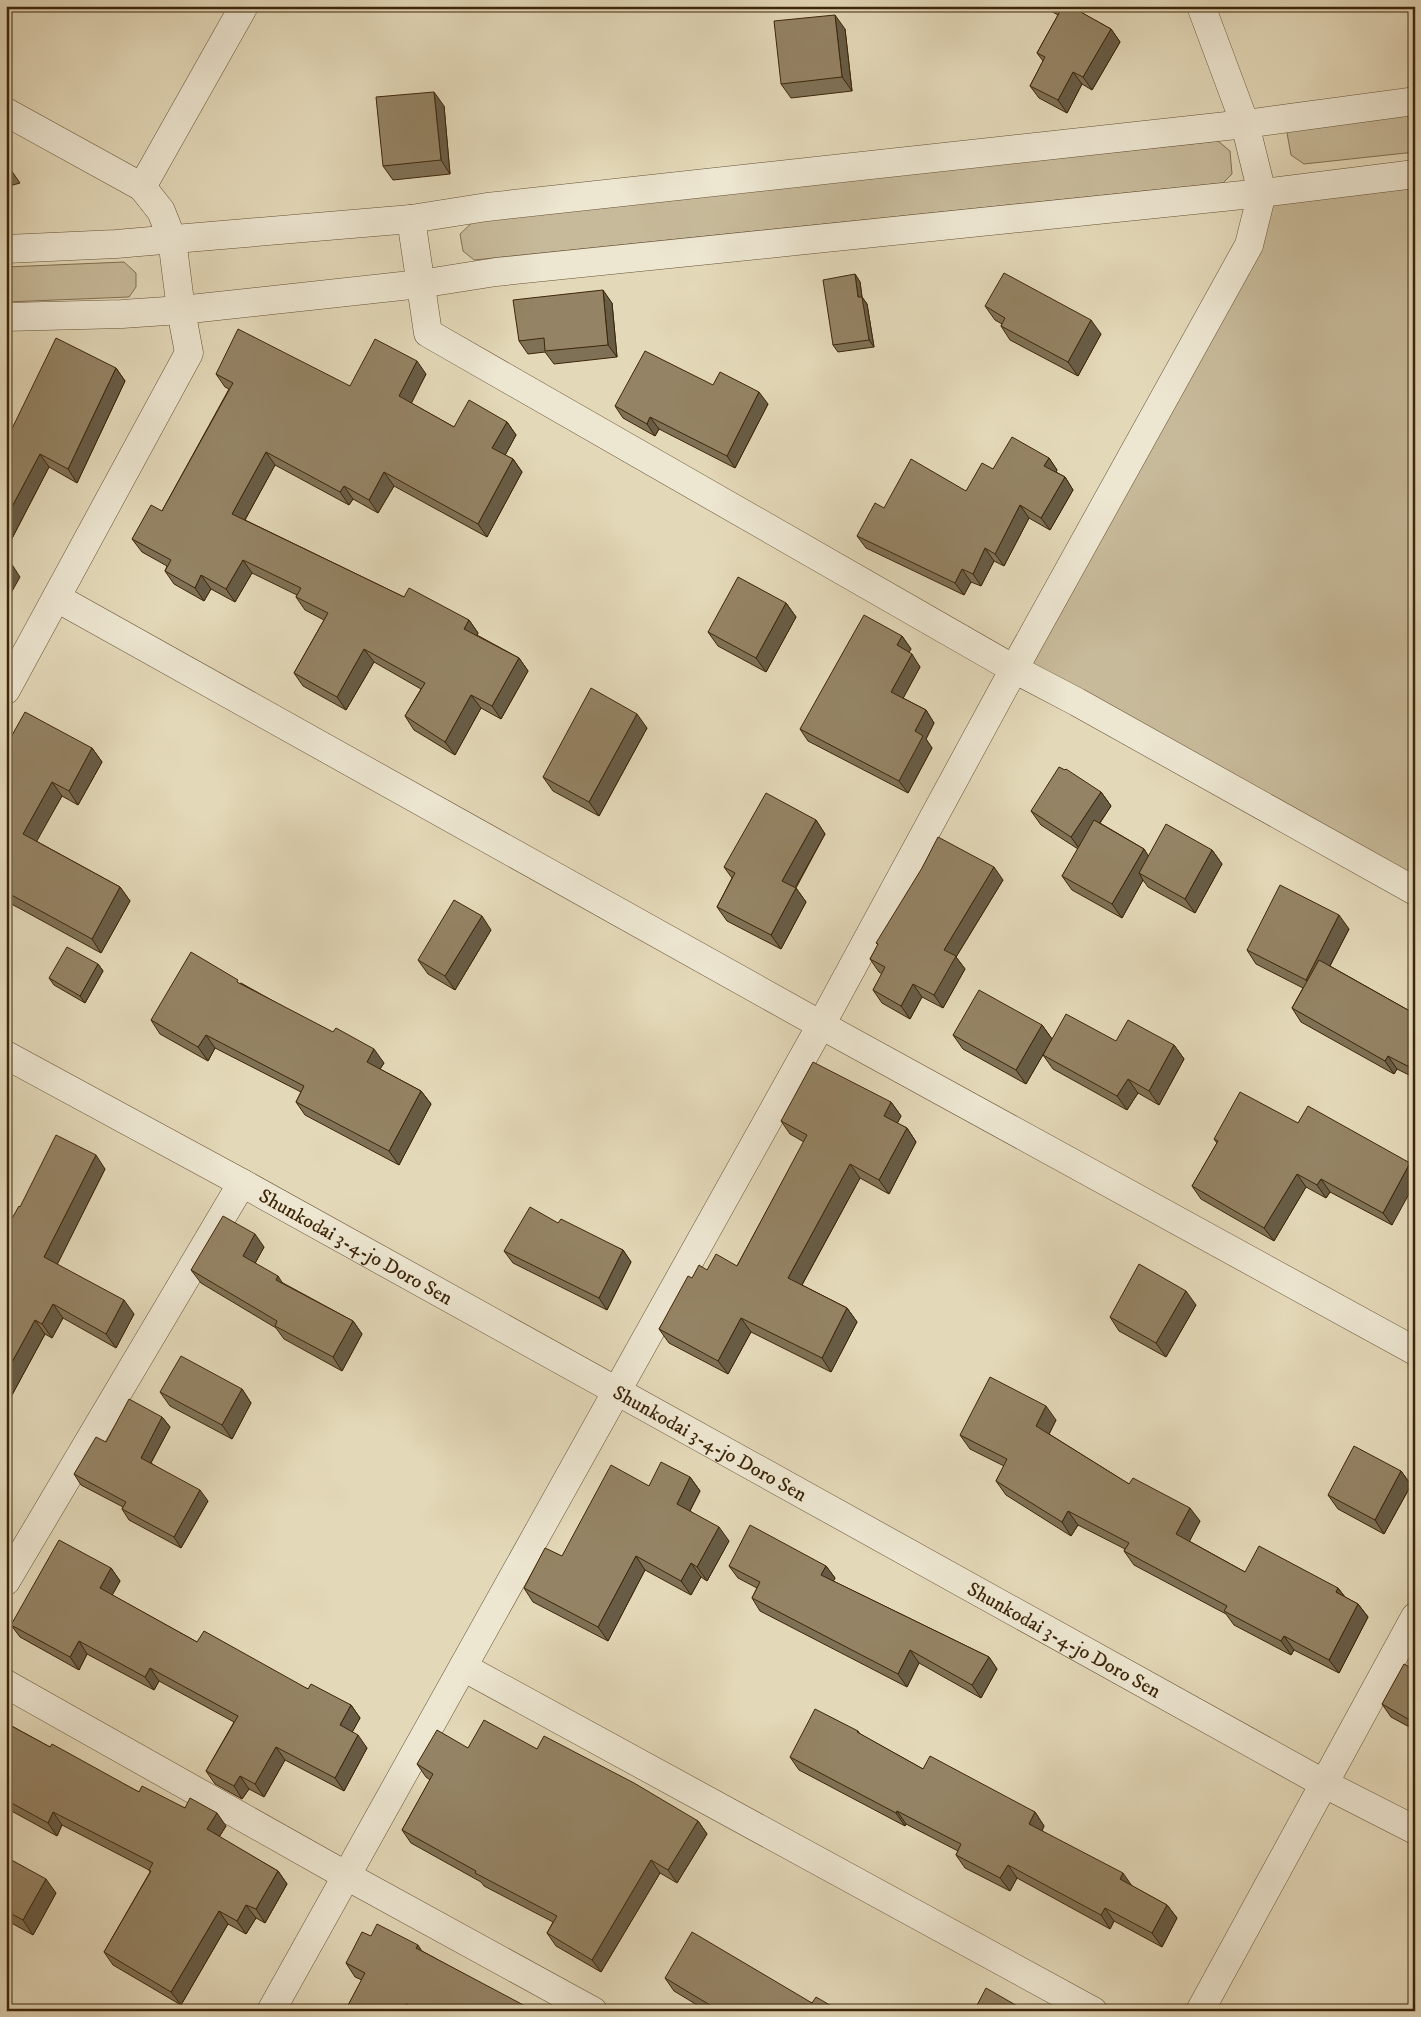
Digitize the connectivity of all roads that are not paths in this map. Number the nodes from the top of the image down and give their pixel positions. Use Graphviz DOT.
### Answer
graph roads {
  1 [pos="244,6"];
  2 [pos="1201,6"];
  3 [pos="1415,101"];
  4 [pos="6,112"];
  5 [pos="1245,124"];
  6 [pos="1415,174"];
  7 [pos="142,188"];
  8 [pos="1262,193"];
  9 [pos="411,219"];
  10 [pos="172,239"];
  11 [pos="6,249"];
  12 [pos="420,284"];
  13 [pos="181,310"];
  14 [pos="6,317"];
  15 [pos="58,598"];
  16 [pos="1014,669"];
  17 [pos="6,690"];
  18 [pos="1415,891"];
  19 [pos="821,1025"];
  20 [pos="6,1055"];
  21 [pos="242,1183"];
  22 [pos="1415,1351"];
  23 [pos="617,1392"];
  24 [pos="6,1580"];
  25 [pos="1415,1618"];
  26 [pos="463,1667"];
  27 [pos="6,1684"];
  28 [pos="1324,1783"];
  29 [pos="1415,1830"];
  30 [pos="345,1875"];
  31 [pos="271,2011"];
  32 [pos="593,2011"];
  33 [pos="1093,2011"];
  34 [pos="1200,2011"];
  1 -- 7 [label="street"];
  2 -- 5 [label="street"];
  3 -- 5 [label="street"];
  4 -- 7 [label="street"];
  5 -- 8 [label="street"];
  5 -- 9 [label="street"];
  6 -- 8 [label="street"];
  7 -- 10 [label="street"];
  8 -- 12 [label="street"];
  8 -- 16 [label="street"];
  9 -- 10 [label="street"];
  9 -- 12 [label="street"];
  10 -- 11 [label="street"];
  10 -- 13 [label="street"];
  12 -- 13 [label="street"];
  12 -- 16 [label="street"];
  13 -- 14 [label="street"];
  13 -- 15 [label="street"];
  15 -- 17 [label="street"];
  15 -- 19 [label="street"];
  16 -- 18 [label="street"];
  16 -- 19 [label="street"];
  19 -- 22 [label="street"];
  19 -- 23 [label="street"];
  20 -- 21 [label="street, Shunkodai 3-4-jo Doro Sen"];
  21 -- 23 [label="street, Shunkodai 3-4-jo Doro Sen"];
  21 -- 24 [label="street"];
  23 -- 26 [label="street"];
  23 -- 28 [label="street, Shunkodai 3-4-jo Doro Sen"];
  25 -- 28 [label="street"];
  26 -- 30 [label="street"];
  26 -- 33 [label="street"];
  27 -- 30 [label="street"];
  28 -- 29 [label="street, Shunkodai 3-4-jo Doro Sen"];
  28 -- 34 [label="street"];
  30 -- 31 [label="street"];
  30 -- 32 [label="street"];
}
